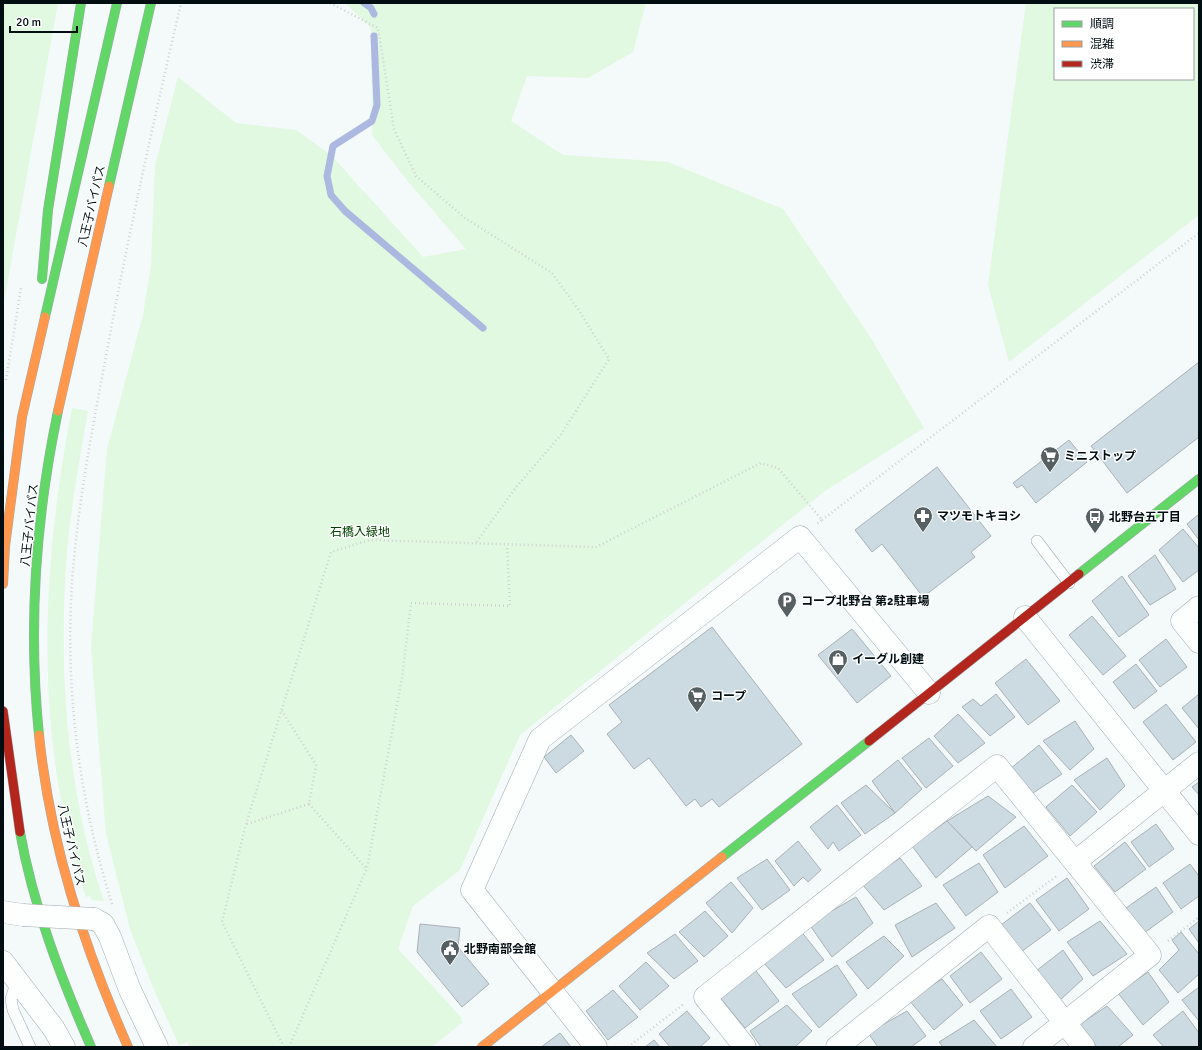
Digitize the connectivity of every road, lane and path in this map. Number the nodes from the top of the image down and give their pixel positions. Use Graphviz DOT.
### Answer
graph roads {
  1 [pos="81,3"];
  2 [pos="117,3"];
  3 [pos="151,3"];
  4 [pos="181,3"];
  5 [pos="330,3"];
  6 [pos="1199,233"];
  7 [pos="36,358"];
  8 [pos="1199,479"];
  9 [pos="822,520"];
  10 [pos="800,537"];
  11 [pos="1037,541"];
  12 [pos="475,544"];
  13 [pos="507,545"];
  14 [pos="1068,583"];
  15 [pos="3,584"];
  16 [pos="1199,607"];
  17 [pos="1025,617"];
  18 [pos="1199,642"];
  19 [pos="929,693"];
  20 [pos="3,711"];
  21 [pos="282,711"];
  22 [pos="1199,763"];
  23 [pos="1164,790"];
  24 [pos="309,804"];
  25 [pos="246,824"];
  26 [pos="1199,834"];
  27 [pos="1075,862"];
  28 [pos="367,868"];
  29 [pos="113,906"];
  30 [pos="13,913"];
  31 [pos="1199,918"];
  32 [pos="989,926"];
  33 [pos="1150,955"];
  34 [pos="3,962"];
  35 [pos="17,980"];
  36 [pos="552,992"];
  37 [pos="705,998"];
  38 [pos="1065,1022"];
  39 [pos="30,1047"];
  40 [pos="64,1047"];
  41 [pos="92,1047"];
  42 [pos="128,1047"];
  43 [pos="157,1047"];
  44 [pos="284,1047"];
  45 [pos="289,1047"];
  46 [pos="482,1047"];
  47 [pos="596,1047"];
  48 [pos="628,1047"];
  49 [pos="745,1047"];
  50 [pos="837,1047"];
  51 [pos="1034,1047"];
  52 [pos="1084,1047"];
  1 -- 7 [label="main road"];
  2 -- 7 [label="main road, 八王子バイパス"];
  3 -- 42 [label="main road, 八王子バイパス"];
  4 -- 29 [label="path"];
  5 -- 12 [label="path"];
  6 -- 9 [label="path"];
  7 -- 15 [label="main road, 八王子バイパス"];
  8 -- 14 [label="main road"];
  9 -- 10 [label="path"];
  9 -- 13 [label="path"];
  10 -- 19 [label="street"];
  10 -- 36 [label="street"];
  11 -- 14 [label="lane"];
  12 -- 13 [label="path"];
  12 -- 21 [label="path"];
  13 -- 28 [label="path"];
  14 -- 17 [label="main road"];
  16 -- 18 [label="street"];
  17 -- 19 [label="main road"];
  17 -- 23 [label="street"];
  19 -- 36 [label="main road"];
  20 -- 41 [label="main road"];
  21 -- 24 [label="path"];
  21 -- 25 [label="path"];
  22 -- 23 [label="street"];
  23 -- 26 [label="street"];
  23 -- 27 [label="street"];
  24 -- 25 [label="path"];
  24 -- 28 [label="path"];
  25 -- 44 [label="path"];
  27 -- 32 [label="path"];
  27 -- 33 [label="street"];
  27 -- 37 [label="street"];
  28 -- 45 [label="path"];
  30 -- 43 [label="street, bridge"];
  31 -- 33 [label="path"];
  32 -- 38 [label="street"];
  32 -- 50 [label="street"];
  33 -- 38 [label="street"];
  34 -- 35 [label="street"];
  35 -- 39 [label="lane"];
  35 -- 40 [label="street"];
  36 -- 46 [label="main road"];
  36 -- 47 [label="street"];
  37 -- 48 [label="path"];
  37 -- 49 [label="street"];
  38 -- 51 [label="street"];
  38 -- 52 [label="street"];
}
